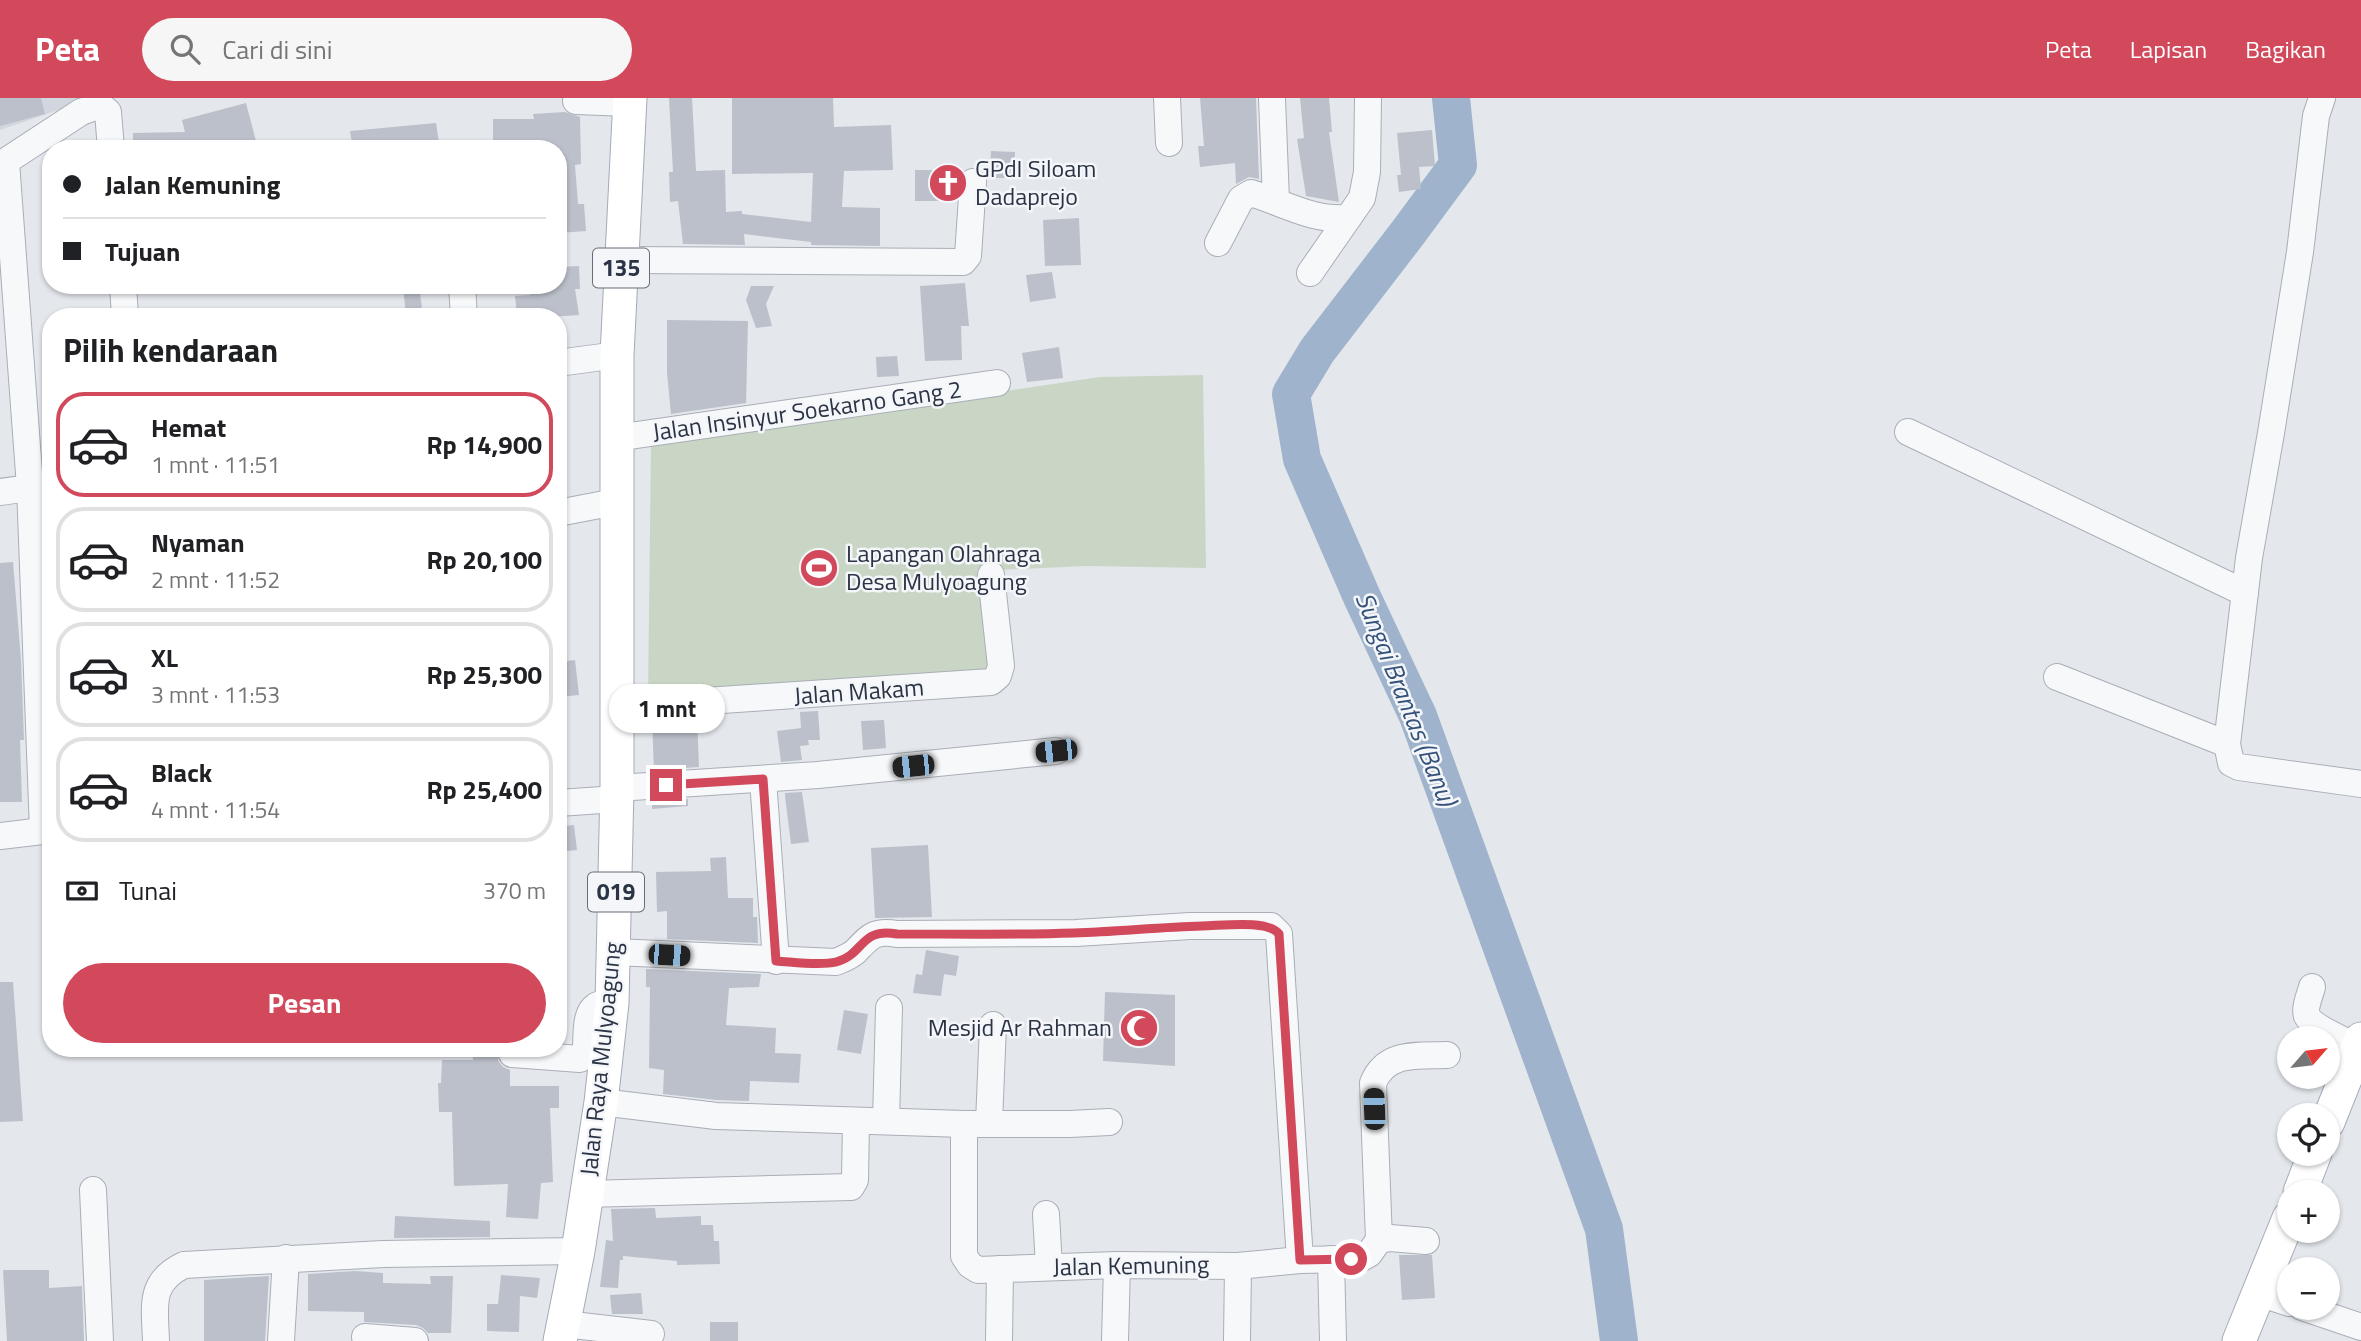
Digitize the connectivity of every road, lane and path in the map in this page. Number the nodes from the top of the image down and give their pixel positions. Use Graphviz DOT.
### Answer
graph roads {
  1 [pos="1167,98"];
  2 [pos="1272,98"];
  3 [pos="1368,98"];
  4 [pos="2322,98"];
  5 [pos="576,100"];
  6 [pos="629,100"];
  7 [pos="110,140"];
  8 [pos="1169,143"];
  9 [pos="3,163"];
  10 [pos="973,182"];
  11 [pos="1276,201"];
  12 [pos="1348,218"];
  13 [pos="1218,243"];
  14 [pos="621,260"];
  15 [pos="1310,273"];
  16 [pos="617,355"];
  17 [pos="567,362"];
  18 [pos="997,383"];
  19 [pos="1908,432"];
  20 [pos="616,438"];
  21 [pos="41,486"];
  22 [pos="0,492"];
  23 [pos="615,502"];
  24 [pos="567,511"];
  25 [pos="42,536"];
  26 [pos="991,575"];
  27 [pos="2245,593"];
  28 [pos="2057,677"];
  29 [pos="616,708"];
  30 [pos="2227,744"];
  31 [pos="1056,751"];
  32 [pos="763,779"];
  33 [pos="2361,784"];
  34 [pos="617,793"];
  35 [pos="567,801"];
  36 [pos="42,832"];
  37 [pos="0,836"];
  38 [pos="615,952"];
  39 [pos="776,961"];
  40 [pos="2312,987"];
  41 [pos="612,1003"];
  42 [pos="889,1008"];
  43 [pos="993,1025"];
  44 [pos="2359,1043"];
  45 [pos="1447,1055"];
  46 [pos="553,1057"];
  47 [pos="601,1102"];
  48 [pos="2335,1103"];
  49 [pos="856,1121"];
  50 [pos="886,1121"];
  51 [pos="1109,1122"];
  52 [pos="976,1124"];
  53 [pos="93,1190"];
  54 [pos="586,1194"];
  55 [pos="1046,1214"];
  56 [pos="1379,1240"];
  57 [pos="1426,1241"];
  58 [pos="2284,1243"];
  59 [pos="578,1251"];
  60 [pos="286,1258"];
  61 [pos="1331,1259"];
  62 [pos="1300,1260"];
  63 [pos="1117,1265"];
  64 [pos="1238,1266"];
  65 [pos="1049,1267"];
  66 [pos="1000,1269"];
  67 [pos="2274,1298"];
  68 [pos="2340,1320"];
  69 [pos="2361,1327"];
  70 [pos="562,1332"];
  71 [pos="652,1334"];
  72 [pos="365,1338"];
  73 [pos="100,1341"];
  74 [pos="156,1341"];
  75 [pos="281,1341"];
  76 [pos="415,1341"];
  77 [pos="999,1341"];
  78 [pos="1115,1341"];
  79 [pos="1237,1341"];
  80 [pos="1333,1341"];
  81 [pos="2239,1341"];
  1 -- 8 [label="street"];
  2 -- 11 [label="street"];
  3 -- 12 [label="street"];
  4 -- 27 [label="street"];
  5 -- 6 [label="street"];
  6 -- 14 [label="main road, 135"];
  7 -- 9 [label="street"];
  9 -- 21 [label="street"];
  10 -- 14 [label="street"];
  11 -- 12 [label="street"];
  11 -- 13 [label="street"];
  12 -- 15 [label="street"];
  14 -- 16 [label="main road, 135"];
  16 -- 17 [label="street"];
  16 -- 20 [label="main road, 135"];
  18 -- 20 [label="street, Jalan Insinyur Soekarno Gang 2"];
  19 -- 27 [label="street"];
  20 -- 23 [label="main road, Jalan Raya Mulyoagung / 019"];
  21 -- 22 [label="street"];
  21 -- 25 [label="street"];
  23 -- 24 [label="street"];
  23 -- 29 [label="main road, Jalan Raya Mulyoagung / 019"];
  26 -- 29 [label="street, Jalan Makam"];
  27 -- 30 [label="street"];
  28 -- 30 [label="street"];
  29 -- 34 [label="main road, Jalan Raya Mulyoagung / 019"];
  30 -- 33 [label="street"];
  31 -- 32 [label="street"];
  32 -- 34 [label="street"];
  32 -- 39 [label="street"];
  34 -- 35 [label="street"];
  34 -- 38 [label="main road, Jalan Raya Mulyoagung / 019"];
  36 -- 37 [label="street"];
  38 -- 39 [label="street"];
  38 -- 41 [label="main road, Jalan Raya Mulyoagung / 019"];
  39 -- 62 [label="street"];
  40 -- 44 [label="street"];
  41 -- 46 [label="street"];
  41 -- 47 [label="main road, Jalan Raya Mulyoagung / 019"];
  42 -- 50 [label="street"];
  43 -- 52 [label="street, Jalan Kemuning"];
  44 -- 48 [label="main road"];
  45 -- 56 [label="street"];
  47 -- 49 [label="street"];
  47 -- 54 [label="main road, Jalan Raya Mulyoagung / 019"];
  49 -- 50 [label="street"];
  49 -- 54 [label="street"];
  50 -- 52 [label="street"];
  51 -- 52 [label="street"];
  52 -- 66 [label="street, Jalan Kemuning"];
  53 -- 73 [label="street"];
  54 -- 59 [label="main road, Jalan Raya Mulyoagung / 019"];
  55 -- 65 [label="street"];
  56 -- 57 [label="street"];
  56 -- 61 [label="street, Jalan Kemuning"];
  58 -- 67 [label="main road"];
  59 -- 60 [label="street"];
  59 -- 70 [label="main road, Jalan Raya Mulyoagung / 019"];
  60 -- 74 [label="street"];
  60 -- 75 [label="street"];
  61 -- 62 [label="street, Jalan Kemuning"];
  61 -- 80 [label="street"];
  62 -- 64 [label="street, Jalan Kemuning"];
  63 -- 64 [label="street, Jalan Kemuning"];
  63 -- 65 [label="street, Jalan Kemuning"];
  63 -- 78 [label="street"];
  64 -- 79 [label="street"];
  65 -- 66 [label="street, Jalan Kemuning"];
  66 -- 77 [label="street"];
  67 -- 81 [label="main road"];
  68 -- 69 [label="street"];
  70 -- 71 [label="street"];
  72 -- 76 [label="street"];
}
